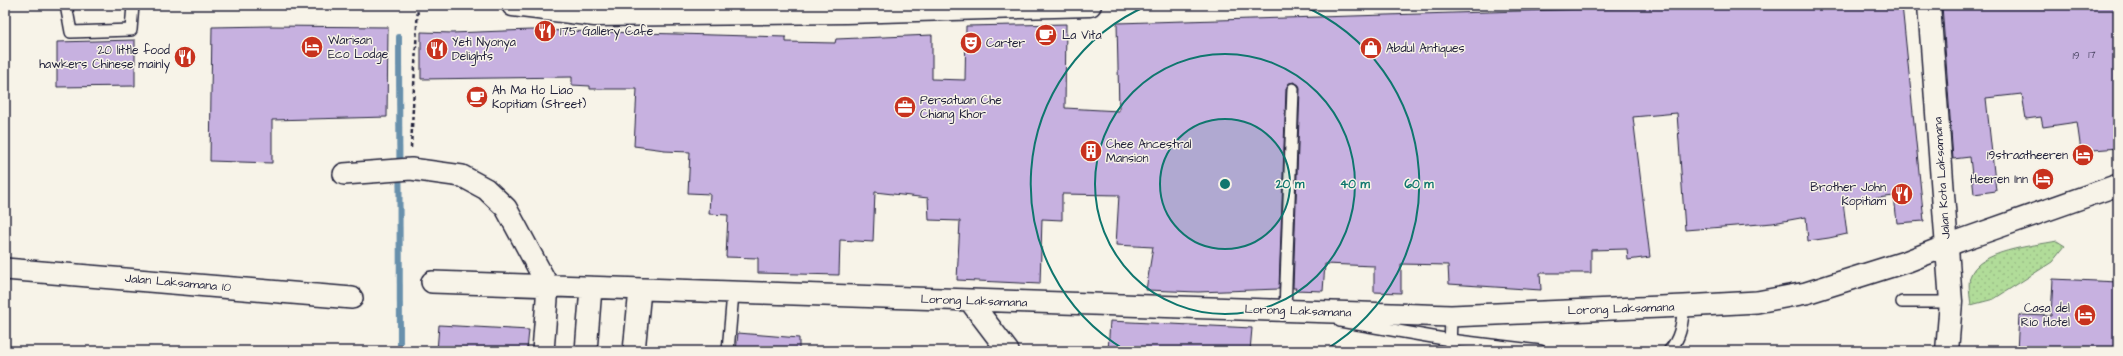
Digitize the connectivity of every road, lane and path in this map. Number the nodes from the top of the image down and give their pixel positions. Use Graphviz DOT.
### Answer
graph roads {
  1 [pos="66,5"];
  2 [pos="133,5"];
  3 [pos="418,5"];
  4 [pos="513,5"];
  5 [pos="1090,5"];
  6 [pos="1296,5"];
  7 [pos="1929,5"];
  8 [pos="579,9"];
  9 [pos="1296,11"];
  10 [pos="1293,89"];
  11 [pos="411,169"];
  12 [pos="344,174"];
  13 [pos="2118,185"];
  14 [pos="1947,247"];
  15 [pos="5,269"];
  16 [pos="432,282"];
  17 [pos="548,286"];
  18 [pos="591,288"];
  19 [pos="640,290"];
  20 [pos="733,293"];
  21 [pos="352,298"];
  22 [pos="970,301"];
  23 [pos="1902,302"];
  24 [pos="1951,302"];
  25 [pos="1684,306"];
  26 [pos="1285,311"];
  27 [pos="1451,316"];
  28 [pos="1450,346"];
  29 [pos="543,351"];
  30 [pos="586,351"];
  31 [pos="634,351"];
  32 [pos="728,351"];
  33 [pos="1008,351"];
  34 [pos="1540,351"];
  35 [pos="1669,351"];
  36 [pos="1947,351"];
  1 -- 2 [label="lane"];
  3 -- 11 [label="path"];
  4 -- 8 [label="street"];
  5 -- 8 [label="street"];
  6 -- 9 [label="path"];
  7 -- 14 [label="street, Jalan Kota Laksamana"];
  10 -- 26 [label="lane"];
  11 -- 12 [label="street"];
  11 -- 17 [label="street"];
  13 -- 14 [label="street, Lorong Laksamana"];
  14 -- 24 [label="street, Jalan Kota Laksamana"];
  14 -- 25 [label="street, Lorong Laksamana"];
  15 -- 21 [label="street, Jalan Laksamana 10"];
  16 -- 17 [label="street, Lorong Laksamana"];
  17 -- 18 [label="street, Lorong Laksamana"];
  17 -- 29 [label="street"];
  18 -- 19 [label="street, Lorong Laksamana"];
  18 -- 30 [label="street"];
  19 -- 20 [label="street, Lorong Laksamana"];
  19 -- 31 [label="street"];
  20 -- 22 [label="street, Lorong Laksamana"];
  20 -- 32 [label="lane"];
  22 -- 26 [label="street, Lorong Laksamana"];
  22 -- 33 [label="street"];
  23 -- 24 [label="lane"];
  24 -- 36 [label="street, Jalan Kota Laksamana"];
  25 -- 27 [label="street, Lorong Laksamana"];
  25 -- 35 [label="lane"];
  26 -- 27 [label="street, Lorong Laksamana"];
  26 -- 28 [label="lane"];
  27 -- 28 [label="lane"];
  28 -- 34 [label="lane"];
}
